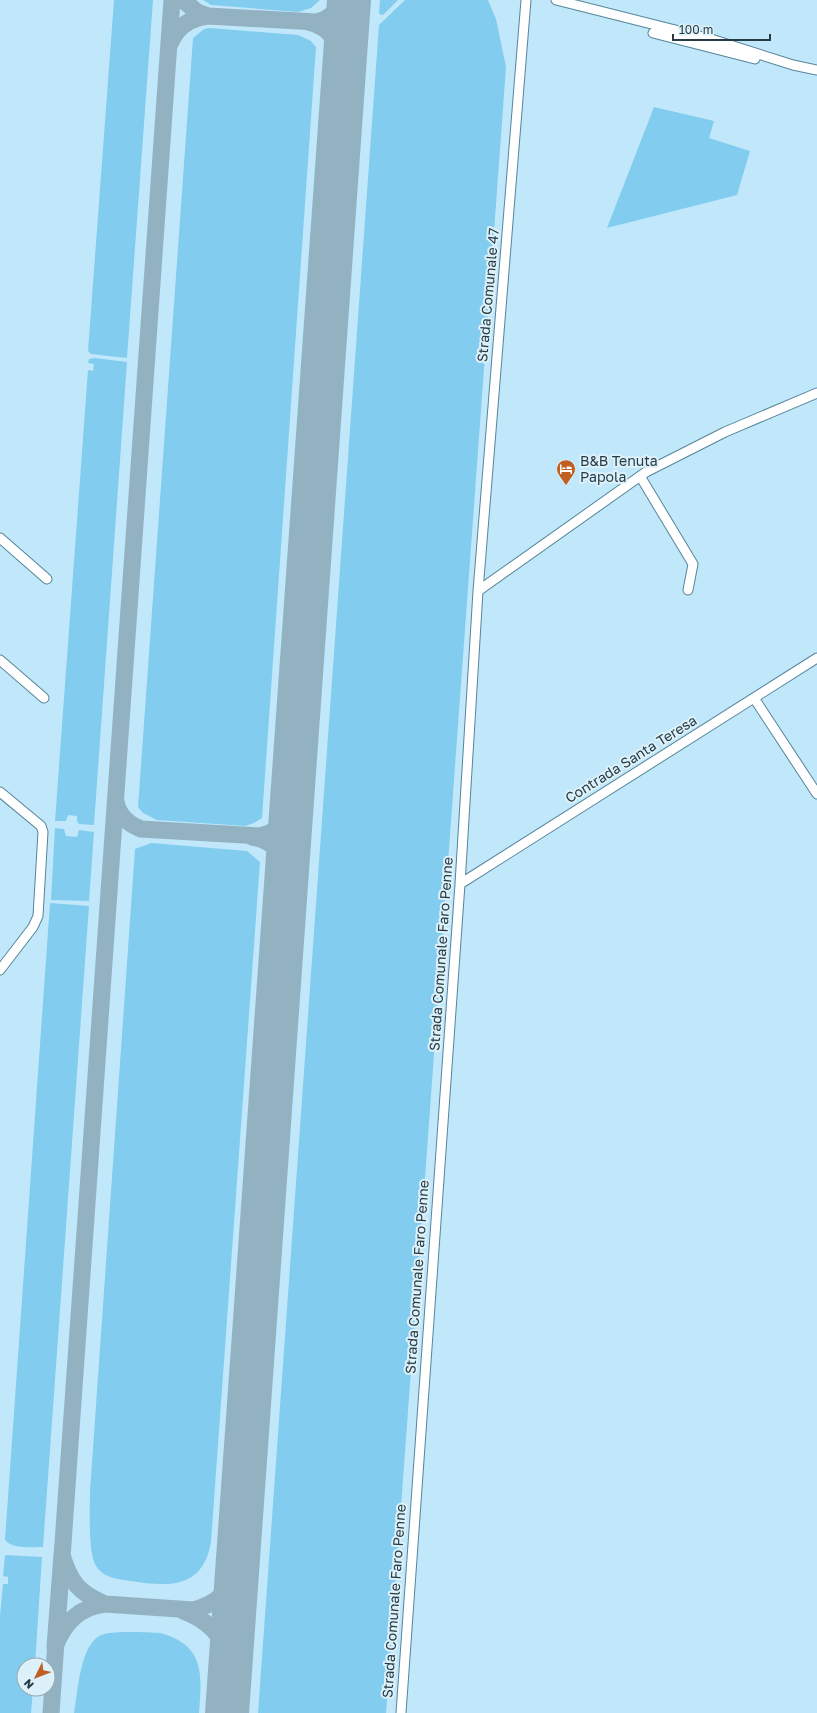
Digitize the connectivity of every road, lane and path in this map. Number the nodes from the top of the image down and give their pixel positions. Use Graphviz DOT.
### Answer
graph roads {
  1 [pos="526,0"];
  2 [pos="556,0"];
  3 [pos="652,33"];
  4 [pos="793,65"];
  5 [pos="817,70"];
  6 [pos="817,393"];
  7 [pos="640,476"];
  8 [pos="0,538"];
  9 [pos="47,579"];
  10 [pos="688,590"];
  11 [pos="478,591"];
  12 [pos="817,658"];
  13 [pos="0,660"];
  14 [pos="44,698"];
  15 [pos="754,698"];
  16 [pos="0,792"];
  17 [pos="817,794"];
  18 [pos="460,884"];
  19 [pos="0,970"];
  20 [pos="401,1713"];
  1 -- 11 [label="street, Strada Comunale 47"];
  2 -- 4 [label="street"];
  3 -- 4 [label="street"];
  4 -- 5 [label="street"];
  6 -- 7 [label="street"];
  7 -- 10 [label="street"];
  7 -- 11 [label="street"];
  8 -- 9 [label="street"];
  11 -- 18 [label="street, Strada Comunale Faro Penne"];
  12 -- 15 [label="street, Contrada Santa Teresa"];
  13 -- 14 [label="street"];
  15 -- 17 [label="street"];
  15 -- 18 [label="street, Contrada Santa Teresa"];
  16 -- 19 [label="street"];
  18 -- 20 [label="street, Strada Comunale Faro Penne"];
}
